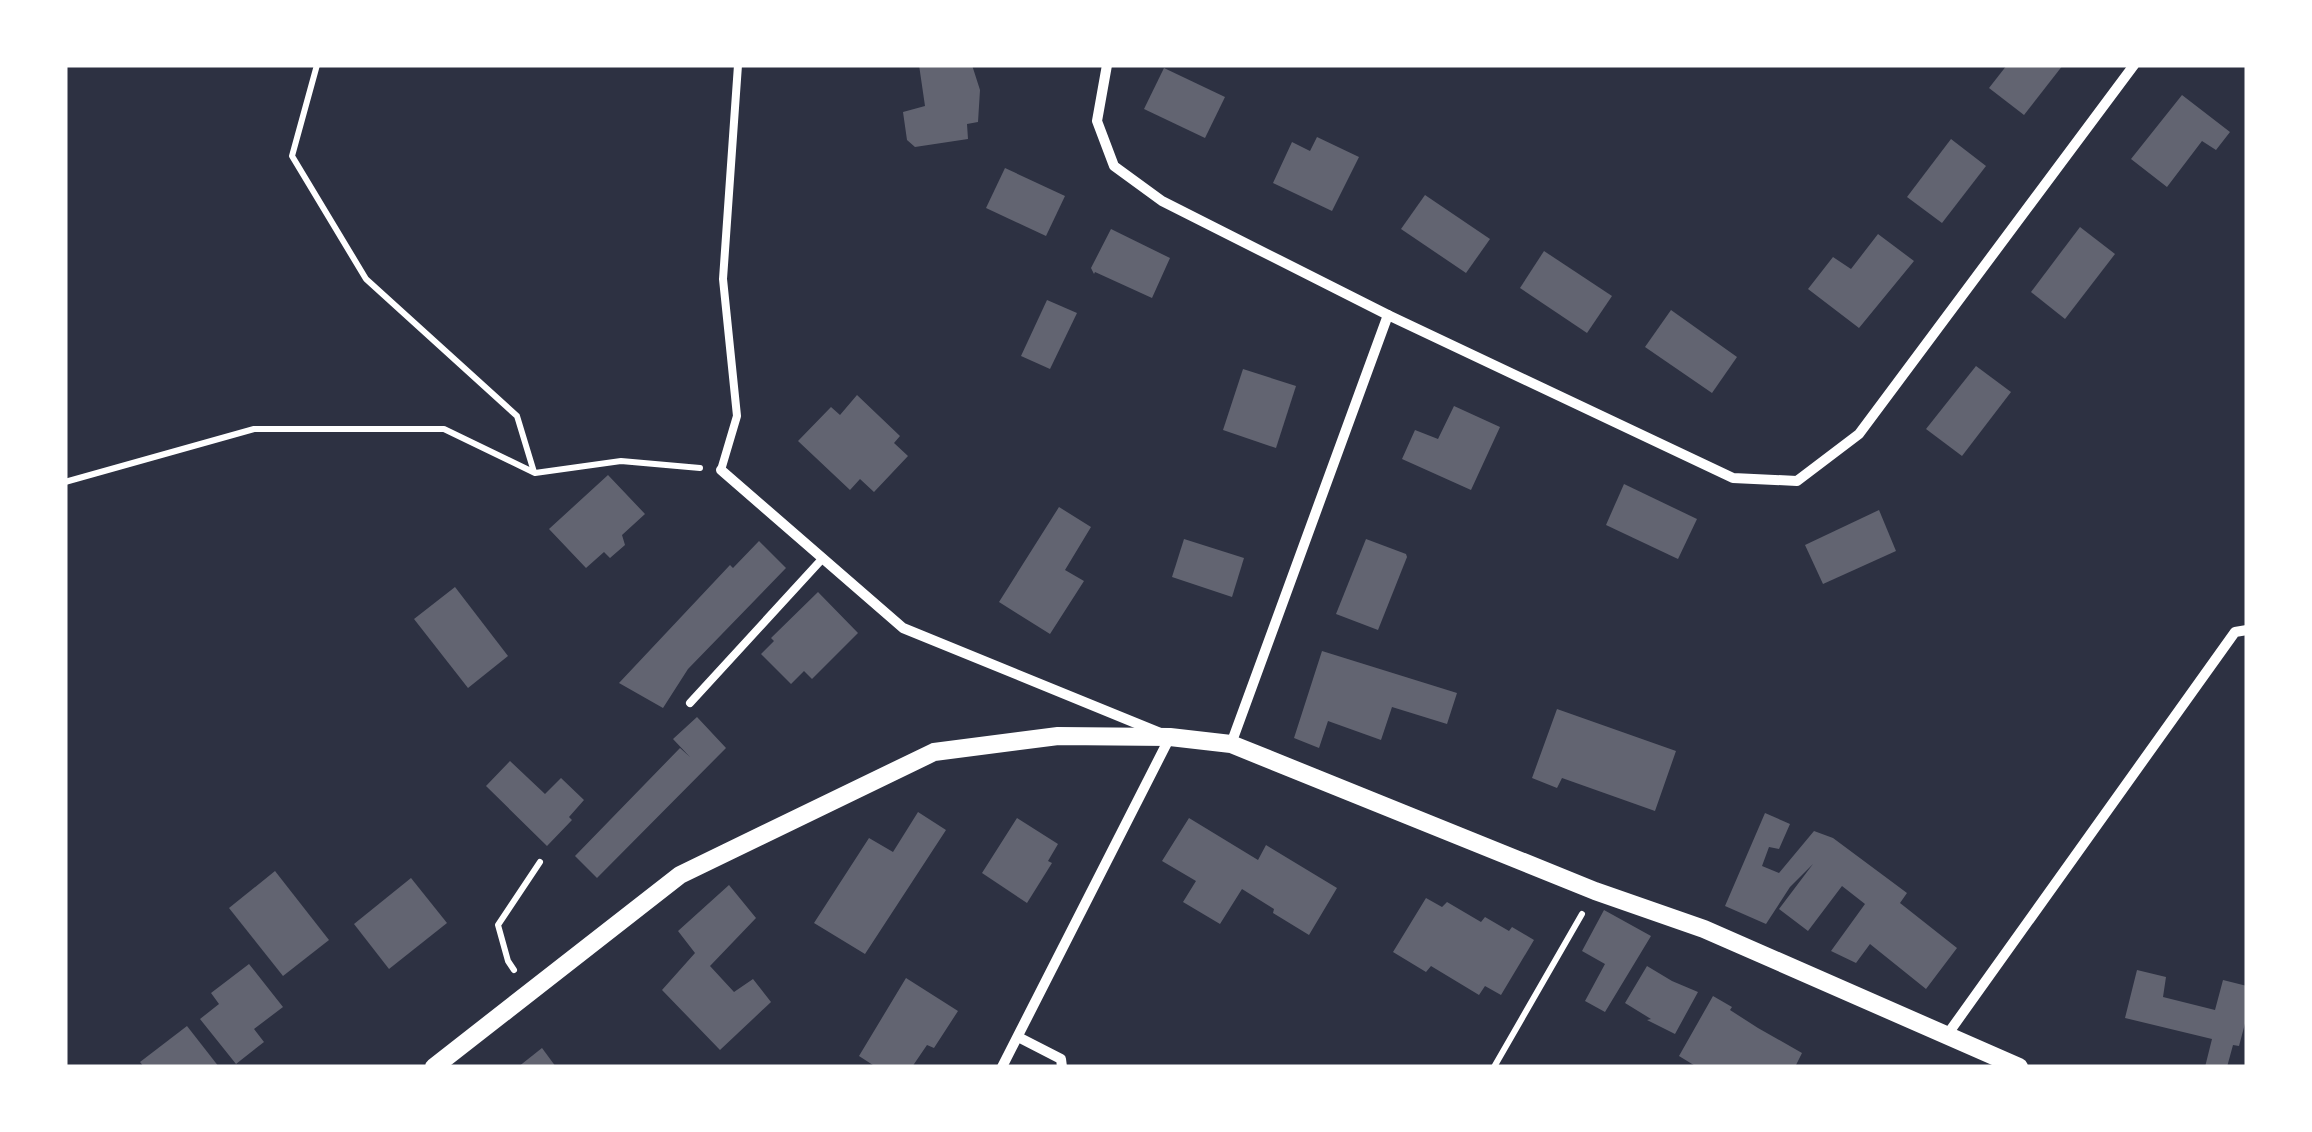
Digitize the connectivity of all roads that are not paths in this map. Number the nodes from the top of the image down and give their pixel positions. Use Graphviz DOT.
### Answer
graph roads {
  1 [pos="738,65"];
  2 [pos="1107,65"];
  3 [pos="2134,65"];
  4 [pos="1388,315"];
  5 [pos="721,470"];
  6 [pos="822,558"];
  7 [pos="2247,630"];
  8 [pos="690,703"];
  9 [pos="1170,737"];
  10 [pos="1231,744"];
  11 [pos="1947,1035"];
  12 [pos="1018,1037"];
  13 [pos="434,1067"];
  14 [pos="1002,1067"];
  15 [pos="1062,1067"];
  16 [pos="2019,1067"];
  1 -- 5 [label="lane"];
  2 -- 4 [label="street"];
  3 -- 4 [label="street"];
  4 -- 10 [label="street"];
  5 -- 6 [label="street"];
  6 -- 8 [label="lane"];
  6 -- 9 [label="street"];
  7 -- 11 [label="street"];
  9 -- 10 [label="street"];
  9 -- 12 [label="street"];
  9 -- 13 [label="street"];
  10 -- 11 [label="street"];
  11 -- 16 [label="street"];
  12 -- 14 [label="street"];
  12 -- 15 [label="street"];
}
